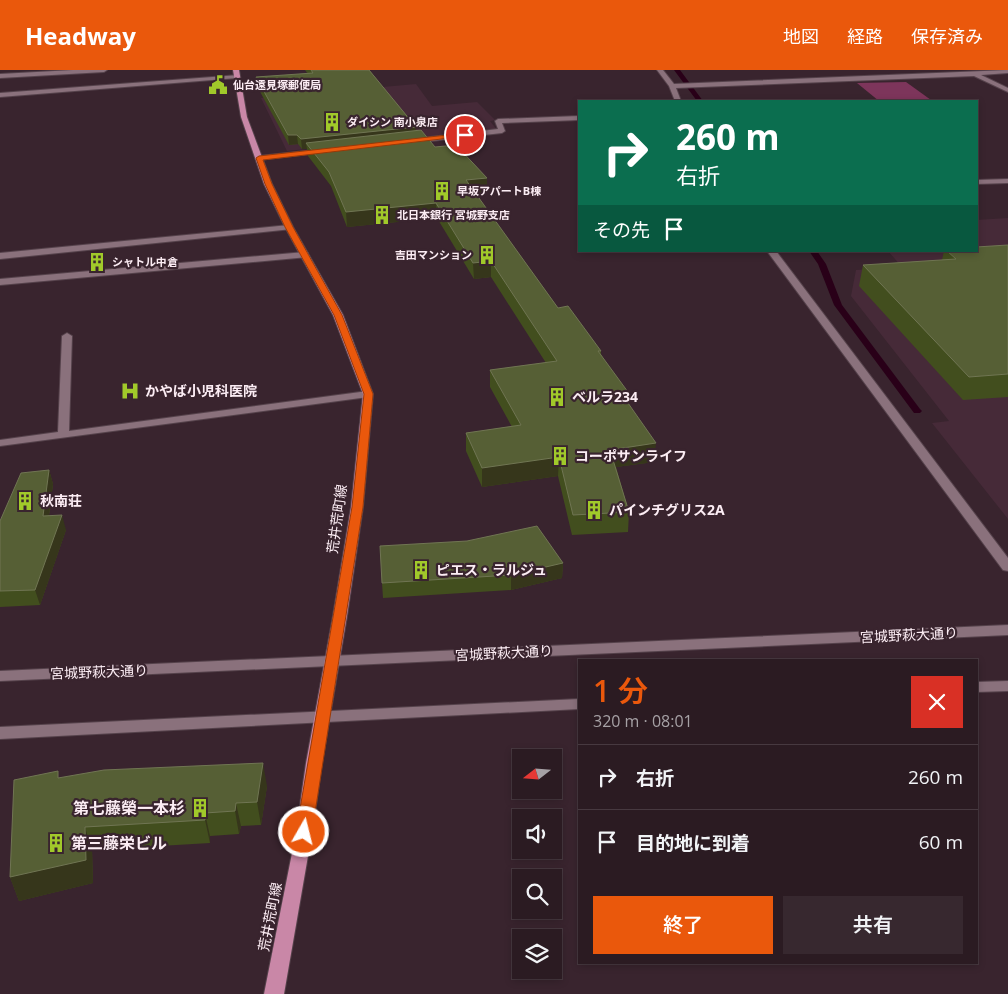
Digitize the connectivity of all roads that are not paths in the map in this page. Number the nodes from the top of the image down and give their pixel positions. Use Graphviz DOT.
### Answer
graph roads {
  1 [pos="104,70"];
  2 [pos="660,70"];
  3 [pos="842,70"];
  4 [pos="962,70"];
  5 [pos="1008,71"];
  6 [pos="236,73"];
  7 [pos="974,74"];
  8 [pos="0,76"];
  9 [pos="842,80"];
  10 [pos="672,86"];
  11 [pos="1008,90"];
  12 [pos="0,95"];
  13 [pos="678,100"];
  14 [pos="578,118"];
  15 [pos="405,142"];
  16 [pos="328,151"];
  17 [pos="259,158"];
  18 [pos="1008,181"];
  19 [pos="978,182"];
  20 [pos="289,227"];
  21 [pos="771,252"];
  22 [pos="305,255"];
  23 [pos="0,256"];
  24 [pos="0,282"];
  25 [pos="67,336"];
  26 [pos="368,394"];
  27 [pos="63,435"];
  28 [pos="0,443"];
  29 [pos="1008,567"];
  30 [pos="1008,630"];
  31 [pos="333,661"];
  32 [pos="0,676"];
  33 [pos="1008,686"];
  34 [pos="978,687"];
  35 [pos="578,704"];
  36 [pos="323,716"];
  37 [pos="0,732"];
  38 [pos="274,994"];
  1 -- 8 [label="street"];
  2 -- 10 [label="street"];
  3 -- 9 [label="street"];
  4 -- 7 [label="street"];
  5 -- 7 [label="street"];
  6 -- 12 [label="street"];
  6 -- 17 [label="main road, 荒井荒町線"];
  7 -- 9 [label="street"];
  7 -- 11 [label="street"];
  9 -- 10 [label="street"];
  10 -- 13 [label="street"];
  14 -- 15 [label="street"];
  16 -- 17 [label="street"];
  17 -- 20 [label="main road, 荒井荒町線"];
  18 -- 19 [label="street"];
  20 -- 22 [label="main road, 荒井荒町線"];
  20 -- 23 [label="street"];
  21 -- 29 [label="street"];
  22 -- 24 [label="street"];
  22 -- 26 [label="main road, 荒井荒町線"];
  25 -- 27 [label="street"];
  26 -- 27 [label="street"];
  26 -- 31 [label="main road, 荒井荒町線"];
  27 -- 28 [label="street"];
  30 -- 31 [label="street, 宮城野萩大通り"];
  31 -- 32 [label="street, 宮城野萩大通り"];
  31 -- 36 [label="main road, 荒井荒町線"];
  33 -- 34 [label="street"];
  35 -- 36 [label="street"];
  36 -- 37 [label="street"];
  36 -- 38 [label="main road, 荒井荒町線"];
}
